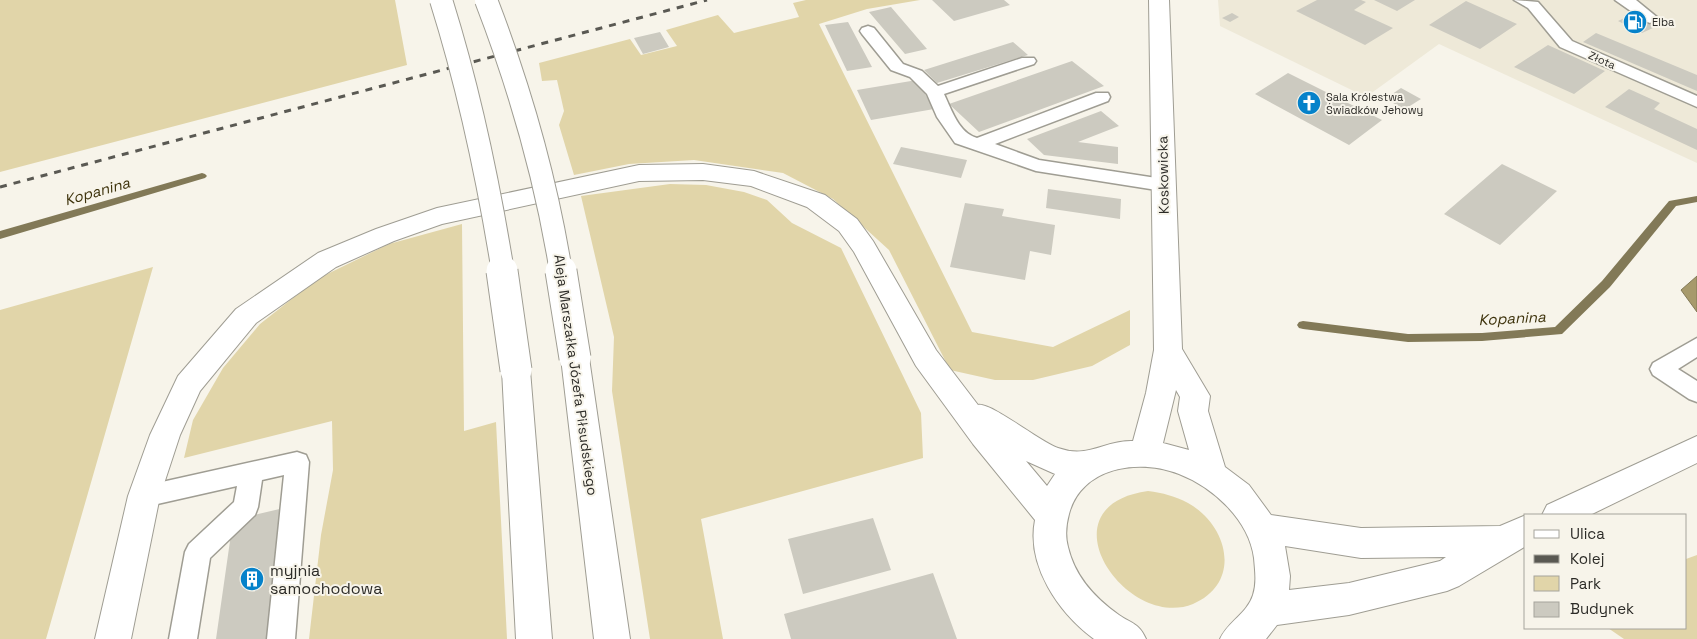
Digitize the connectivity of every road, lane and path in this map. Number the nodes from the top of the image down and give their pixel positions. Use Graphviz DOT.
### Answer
graph roads {
  1 [pos="441,0"];
  2 [pos="486,0"];
  3 [pos="1159,0"];
  4 [pos="1521,0"];
  5 [pos="1622,0"];
  6 [pos="1650,18"];
  7 [pos="868,30"];
  8 [pos="1028,61"];
  9 [pos="935,92"];
  10 [pos="1102,97"];
  11 [pos="1697,102"];
  12 [pos="978,144"];
  13 [pos="1163,185"];
  14 [pos="1697,346"];
  15 [pos="1168,350"];
  16 [pos="948,387"];
  17 [pos="1697,393"];
  18 [pos="1697,449"];
  19 [pos="1146,453"];
  20 [pos="1084,467"];
  21 [pos="251,472"];
  22 [pos="1212,475"];
  23 [pos="144,496"];
  24 [pos="1560,514"];
  25 [pos="1051,515"];
  26 [pos="1262,528"];
  27 [pos="1514,536"];
  28 [pos="1264,610"];
  29 [pos="1112,634"];
  30 [pos="113,639"];
  31 [pos="183,639"];
  32 [pos="281,639"];
  33 [pos="534,639"];
  34 [pos="612,639"];
  35 [pos="1238,639"];
  1 -- 33 [label="street, bridge"];
  2 -- 34 [label="street, Aleja Marszałka Józefa Piłsudskiego, bridge"];
  3 -- 13 [label="street, Koskowicka"];
  4 -- 11 [label="lane, Złota"];
  5 -- 6 [label="lane"];
  7 -- 9 [label="lane"];
  8 -- 9 [label="lane"];
  9 -- 12 [label="lane"];
  10 -- 12 [label="lane"];
  12 -- 13 [label="lane"];
  13 -- 15 [label="street, Koskowicka"];
  14 -- 17 [label="lane"];
  15 -- 19 [label="street, Koskowicka"];
  15 -- 22 [label="street, Koskowicka"];
  16 -- 20 [label="street"];
  16 -- 23 [label="street"];
  16 -- 25 [label="street"];
  18 -- 24 [label="street"];
  19 -- 20 [label="street"];
  19 -- 22 [label="street"];
  20 -- 25 [label="street"];
  21 -- 23 [label="lane"];
  21 -- 31 [label="lane"];
  21 -- 32 [label="lane"];
  22 -- 26 [label="street"];
  23 -- 30 [label="street"];
  25 -- 29 [label="street"];
  26 -- 27 [label="street"];
  26 -- 28 [label="street"];
  27 -- 28 [label="street"];
  28 -- 35 [label="street"];
}
